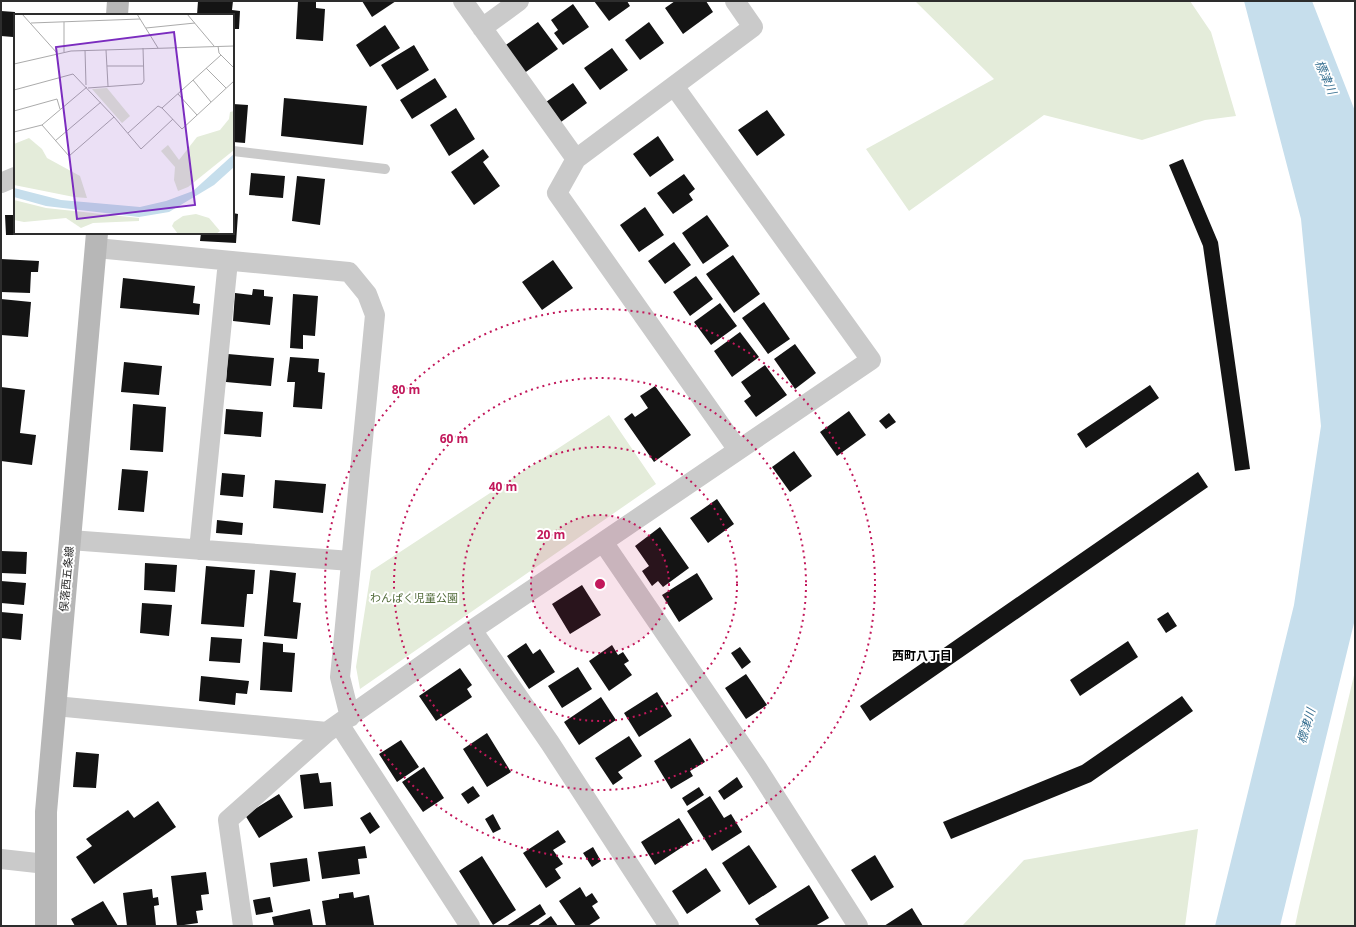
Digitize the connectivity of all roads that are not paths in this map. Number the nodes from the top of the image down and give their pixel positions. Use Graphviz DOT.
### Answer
graph roads {
  1 [pos="118,1"];
  2 [pos="463,1"];
  3 [pos="519,1"];
  4 [pos="735,1"];
  5 [pos="116,14"];
  6 [pos="482,28"];
  7 [pos="674,86"];
  8 [pos="234,151"];
  9 [pos="576,159"];
  10 [pos="385,169"];
  11 [pos="14,177"];
  12 [pos="1,183"];
  13 [pos="97,241"];
  14 [pos="228,261"];
  15 [pos="738,450"];
  16 [pos="70,540"];
  17 [pos="603,542"];
  18 [pos="199,550"];
  19 [pos="351,561"];
  20 [pos="472,630"];
  21 [pos="55,706"];
  22 [pos="339,724"];
  23 [pos="1,859"];
  24 [pos="46,864"];
  25 [pos="44,925"];
  26 [pos="243,926"];
  27 [pos="470,926"];
  28 [pos="669,926"];
  29 [pos="858,926"];
  1 -- 5 [label="main road"];
  2 -- 6 [label="street"];
  3 -- 6 [label="street"];
  4 -- 7 [label="street"];
  6 -- 9 [label="street"];
  7 -- 9 [label="street"];
  7 -- 15 [label="street"];
  8 -- 10 [label="lane"];
  9 -- 15 [label="street"];
  11 -- 12 [label="street"];
  13 -- 14 [label="street"];
  13 -- 16 [label="main road, 俣落西五条線"];
  14 -- 18 [label="street"];
  14 -- 19 [label="street"];
  15 -- 17 [label="street"];
  16 -- 18 [label="street"];
  16 -- 21 [label="main road, 俣落西五条線"];
  17 -- 20 [label="street"];
  17 -- 29 [label="street"];
  18 -- 19 [label="street"];
  19 -- 22 [label="street"];
  20 -- 22 [label="street"];
  20 -- 28 [label="street"];
  21 -- 22 [label="street"];
  21 -- 24 [label="main road, 俣落西五条線"];
  22 -- 26 [label="street"];
  22 -- 27 [label="street"];
  23 -- 24 [label="street"];
  24 -- 25 [label="main road, 俣落西五条線"];
}
